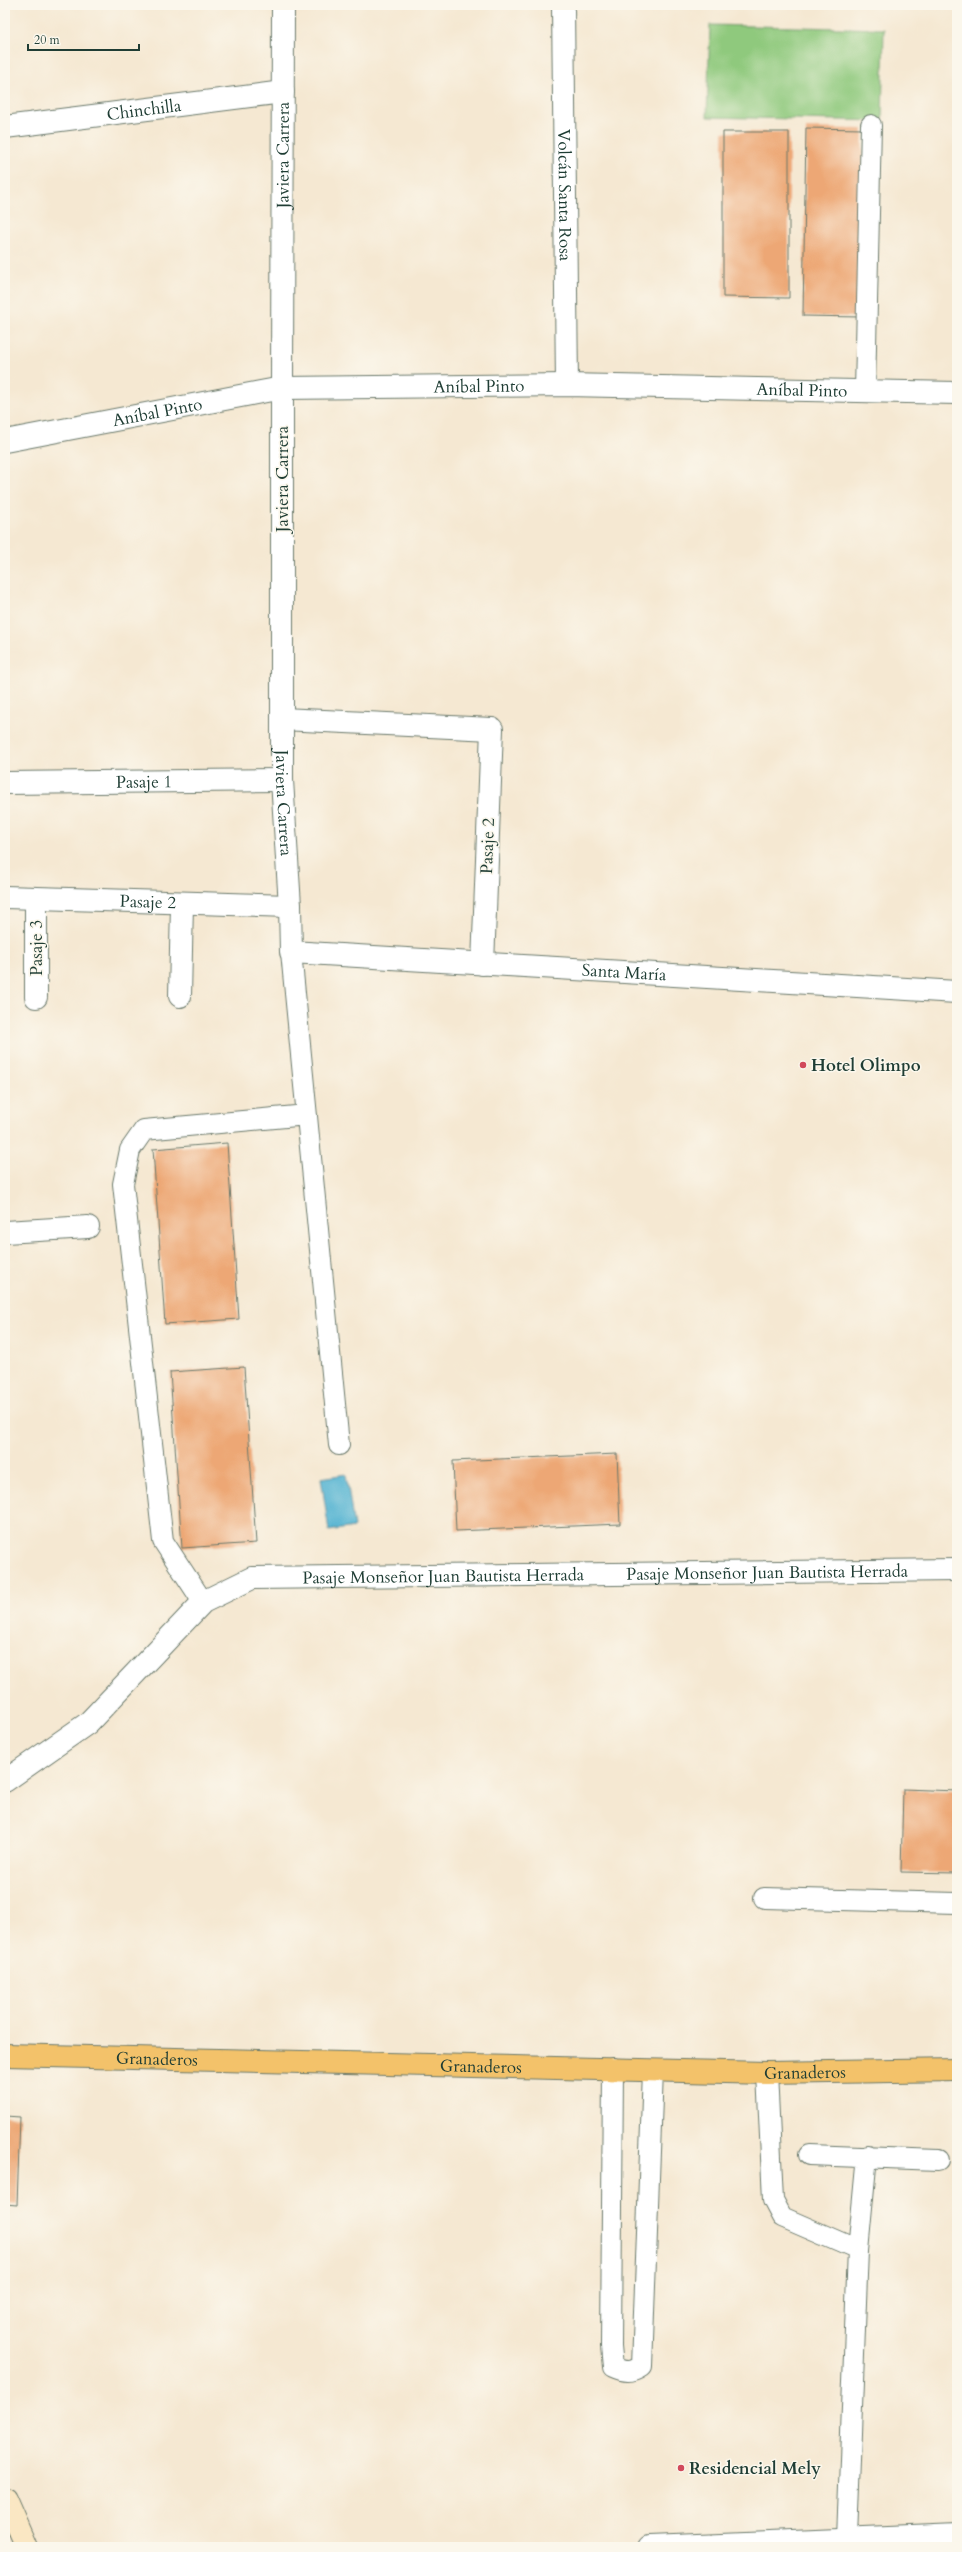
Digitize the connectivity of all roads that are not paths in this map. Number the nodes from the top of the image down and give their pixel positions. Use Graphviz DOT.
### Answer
graph roads {
  1 [pos="283,5"];
  2 [pos="563,5"];
  3 [pos="283,92"];
  4 [pos="871,125"];
  5 [pos="5,127"];
  6 [pos="567,385"];
  7 [pos="282,388"];
  8 [pos="865,391"];
  9 [pos="957,392"];
  10 [pos="5,442"];
  11 [pos="282,719"];
  12 [pos="282,780"];
  13 [pos="5,783"];
  14 [pos="5,897"];
  15 [pos="36,899"];
  16 [pos="182,904"];
  17 [pos="290,906"];
  18 [pos="291,952"];
  19 [pos="483,964"];
  20 [pos="957,992"];
  21 [pos="180,996"];
  22 [pos="36,997"];
  23 [pos="307,1115"];
  24 [pos="88,1226"];
  25 [pos="5,1232"];
  26 [pos="339,1445"];
  27 [pos="957,1570"];
  28 [pos="204,1602"];
  29 [pos="5,1781"];
  30 [pos="764,1898"];
  31 [pos="957,1903"];
  32 [pos="5,2055"];
  33 [pos="613,2068"];
  34 [pos="957,2070"];
  35 [pos="653,2071"];
  36 [pos="767,2073"];
  37 [pos="809,2155"];
  38 [pos="867,2156"];
  39 [pos="938,2160"];
  40 [pos="858,2250"];
  41 [pos="5,2499"];
  42 [pos="957,2534"];
  43 [pos="847,2538"];
  44 [pos="699,2546"];
  45 [pos="26,2547"];
  46 [pos="649,2547"];
  1 -- 3 [label="street, Javiera Carrera"];
  2 -- 6 [label="street, Volcán Santa Rosa"];
  3 -- 5 [label="street, Chinchilla"];
  3 -- 7 [label="street, Javiera Carrera"];
  4 -- 8 [label="lane"];
  6 -- 7 [label="street, Aníbal Pinto"];
  6 -- 8 [label="street, Aníbal Pinto"];
  7 -- 10 [label="street, Aníbal Pinto"];
  7 -- 11 [label="street, Javiera Carrera"];
  8 -- 9 [label="street, Aníbal Pinto"];
  11 -- 12 [label="street, Javiera Carrera"];
  11 -- 19 [label="street, Pasaje 2"];
  12 -- 13 [label="street, Pasaje 1"];
  12 -- 17 [label="street, Javiera Carrera"];
  14 -- 15 [label="street, Pasaje 2"];
  15 -- 16 [label="street, Pasaje 2"];
  15 -- 22 [label="street, Pasaje 3"];
  16 -- 17 [label="street, Pasaje 2"];
  16 -- 21 [label="street"];
  17 -- 18 [label="street, Javiera Carrera"];
  18 -- 19 [label="street, Santa María"];
  18 -- 23 [label="lane"];
  19 -- 20 [label="street, Santa María"];
  23 -- 26 [label="lane"];
  23 -- 28 [label="lane"];
  24 -- 25 [label="street"];
  27 -- 28 [label="street, Pasaje Monseñor Juan Bautista Herrada"];
  28 -- 29 [label="street, Pasaje Monseñor Juan Bautista Herrada"];
  30 -- 31 [label="lane"];
  32 -- 33 [label="main road, Granaderos"];
  33 -- 35 [label="main road, Granaderos"];
  33 -- 35 [label="lane"];
  34 -- 36 [label="main road, Granaderos"];
  35 -- 36 [label="main road, Granaderos"];
  36 -- 40 [label="lane"];
  37 -- 38 [label="lane"];
  38 -- 39 [label="lane"];
  38 -- 40 [label="lane"];
  40 -- 43 [label="lane"];
  41 -- 45 [label="main road"];
  42 -- 43 [label="street"];
  43 -- 44 [label="street"];
  44 -- 46 [label="street"];
}
